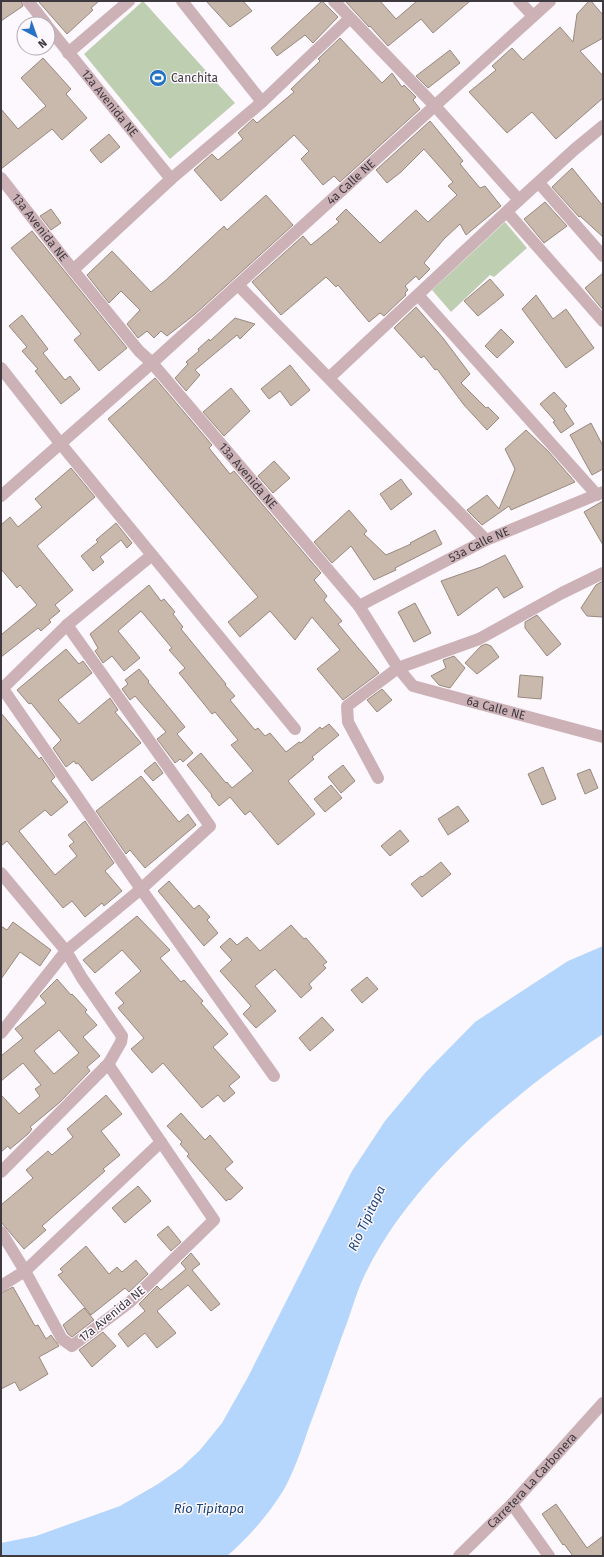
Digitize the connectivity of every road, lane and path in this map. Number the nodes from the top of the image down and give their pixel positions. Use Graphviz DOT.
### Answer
graph roads {
  1 [pos="28,1"];
  2 [pos="129,1"];
  3 [pos="182,1"];
  4 [pos="334,1"];
  5 [pos="519,1"];
  6 [pos="550,1"];
  7 [pos="40,16"];
  8 [pos="534,16"];
  9 [pos="350,18"];
  10 [pos="56,37"];
  11 [pos="68,53"];
  12 [pos="262,102"];
  13 [pos="435,106"];
  14 [pos="603,126"];
  15 [pos="1,178"];
  16 [pos="171,179"];
  17 [pos="539,183"];
  18 [pos="519,200"];
  19 [pos="506,212"];
  20 [pos="603,256"];
  21 [pos="73,270"];
  22 [pos="238,285"];
  23 [pos="418,295"];
  24 [pos="603,321"];
  25 [pos="152,363"];
  26 [pos="1,368"];
  27 [pos="329,378"];
  28 [pos="60,443"];
  29 [pos="600,493"];
  30 [pos="1,496"];
  31 [pos="486,540"];
  32 [pos="152,555"];
  33 [pos="603,572"];
  34 [pos="359,606"];
  35 [pos="67,625"];
  36 [pos="398,668"];
  37 [pos="2,689"];
  38 [pos="295,729"];
  39 [pos="603,736"];
  40 [pos="378,778"];
  41 [pos="1,873"];
  42 [pos="141,889"];
  43 [pos="66,951"];
  44 [pos="1,1033"];
  45 [pos="109,1063"];
  46 [pos="274,1076"];
  47 [pos="161,1142"];
  48 [pos="1,1172"];
  49 [pos="1,1232"];
  50 [pos="25,1271"];
  51 [pos="1,1286"];
  52 [pos="603,1403"];
  53 [pos="512,1504"];
  54 [pos="459,1556"];
  55 [pos="549,1556"];
  1 -- 7 [label="street"];
  2 -- 11 [label="street"];
  3 -- 12 [label="street"];
  4 -- 9 [label="street"];
  5 -- 8 [label="street"];
  6 -- 8 [label="street, 4a Calle NE"];
  8 -- 13 [label="street, 4a Calle NE"];
  9 -- 12 [label="street"];
  9 -- 13 [label="street"];
  10 -- 11 [label="street, 12a Avenida NE"];
  11 -- 16 [label="street, 12a Avenida NE"];
  12 -- 16 [label="street"];
  13 -- 18 [label="street"];
  13 -- 22 [label="street, 4a Calle NE"];
  14 -- 17 [label="street"];
  15 -- 21 [label="street, 13a Avenida NE"];
  16 -- 21 [label="street"];
  17 -- 18 [label="street"];
  17 -- 20 [label="street"];
  18 -- 19 [label="street"];
  19 -- 23 [label="street"];
  19 -- 24 [label="street"];
  21 -- 25 [label="street, 13a Avenida NE"];
  22 -- 25 [label="street, 4a Calle NE"];
  22 -- 27 [label="street"];
  23 -- 27 [label="street"];
  23 -- 29 [label="street"];
  25 -- 28 [label="street, 4a Calle NE"];
  25 -- 34 [label="street, 13a Avenida NE"];
  26 -- 28 [label="street"];
  27 -- 31 [label="street"];
  28 -- 30 [label="street, 4a Calle NE"];
  28 -- 32 [label="street"];
  29 -- 31 [label="street, 53a Calle NE"];
  31 -- 34 [label="street, 53a Calle NE"];
  32 -- 35 [label="street"];
  32 -- 38 [label="street"];
  33 -- 36 [label="street"];
  34 -- 36 [label="street, 13a Avenida NE"];
  35 -- 37 [label="street"];
  35 -- 42 [label="street"];
  36 -- 39 [label="street, 6a Calle NE"];
  36 -- 40 [label="street"];
  37 -- 42 [label="street"];
  41 -- 43 [label="street"];
  42 -- 43 [label="street"];
  42 -- 46 [label="street"];
  43 -- 44 [label="street"];
  43 -- 45 [label="street"];
  45 -- 47 [label="street"];
  45 -- 48 [label="street"];
  47 -- 50 [label="street"];
  47 -- 50 [label="street, 17a Avenida NE"];
  49 -- 50 [label="street, 17a Avenida NE"];
  50 -- 51 [label="street"];
  52 -- 53 [label="street, Carretera La Carbonera"];
  53 -- 54 [label="street, Carretera La Carbonera"];
  53 -- 55 [label="street"];
}
